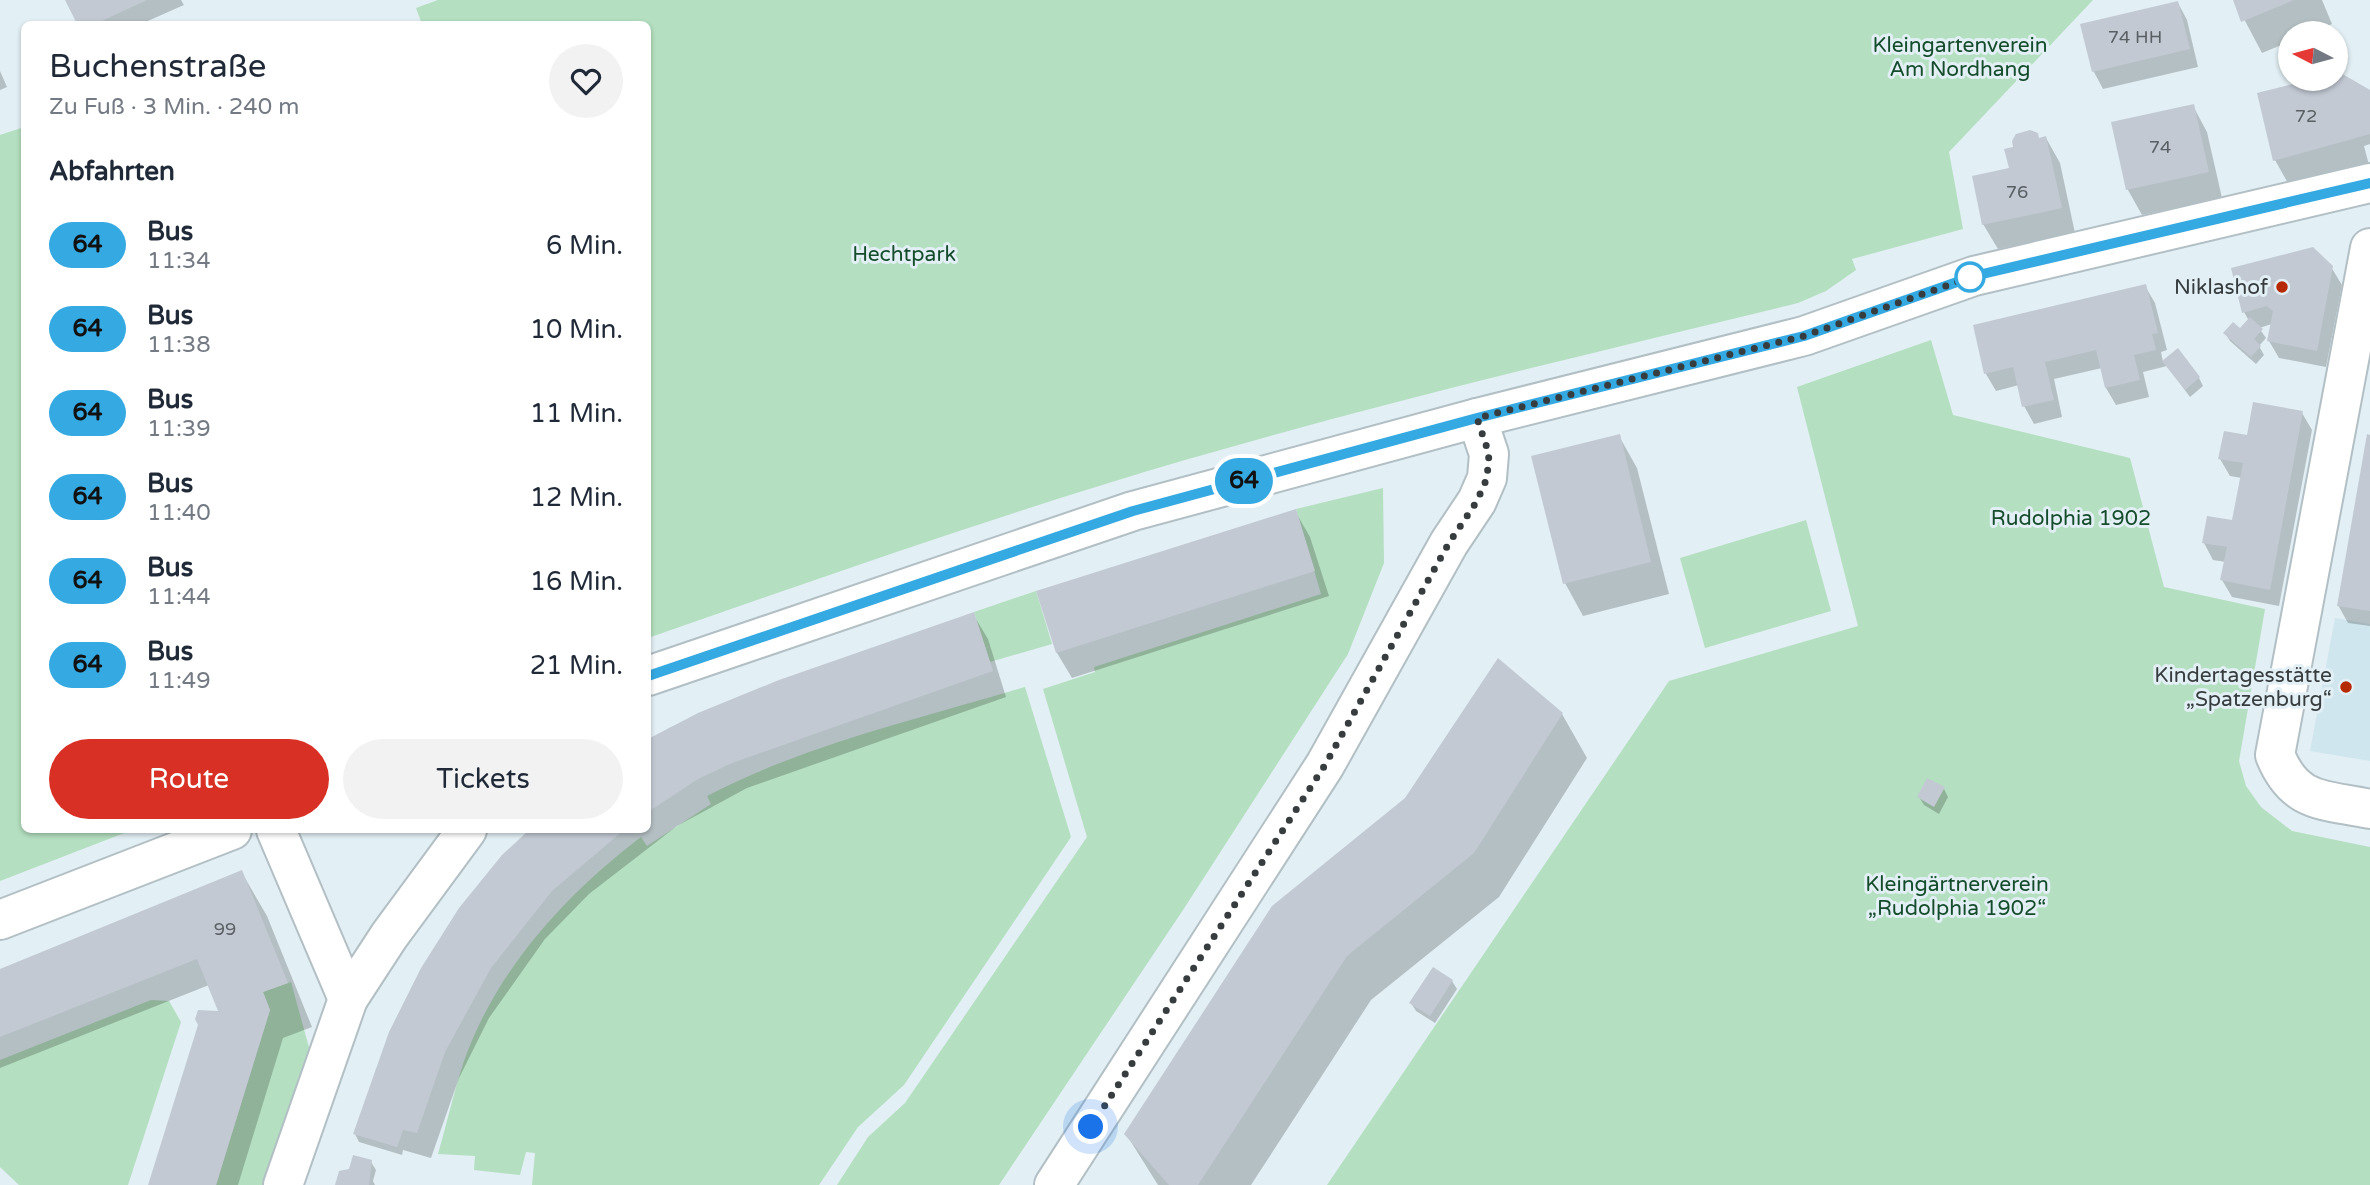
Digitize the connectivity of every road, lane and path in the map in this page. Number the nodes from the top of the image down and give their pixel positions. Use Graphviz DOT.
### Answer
graph roads {
  1 [pos="2370,183"];
  2 [pos="2370,248"];
  3 [pos="1477,418"];
  4 [pos="651,675"];
  5 [pos="2370,809"];
  6 [pos="224,833"];
  7 [pos="277,833"];
  8 [pos="465,833"];
  9 [pos="0,920"];
  10 [pos="348,999"];
  11 [pos="283,1185"];
  12 [pos="1054,1185"];
  1 -- 3 [label="street"];
  2 -- 5 [label="street"];
  3 -- 4 [label="street"];
  3 -- 12 [label="street"];
  6 -- 9 [label="street"];
  7 -- 10 [label="street"];
  8 -- 10 [label="street"];
  10 -- 11 [label="street"];
}
